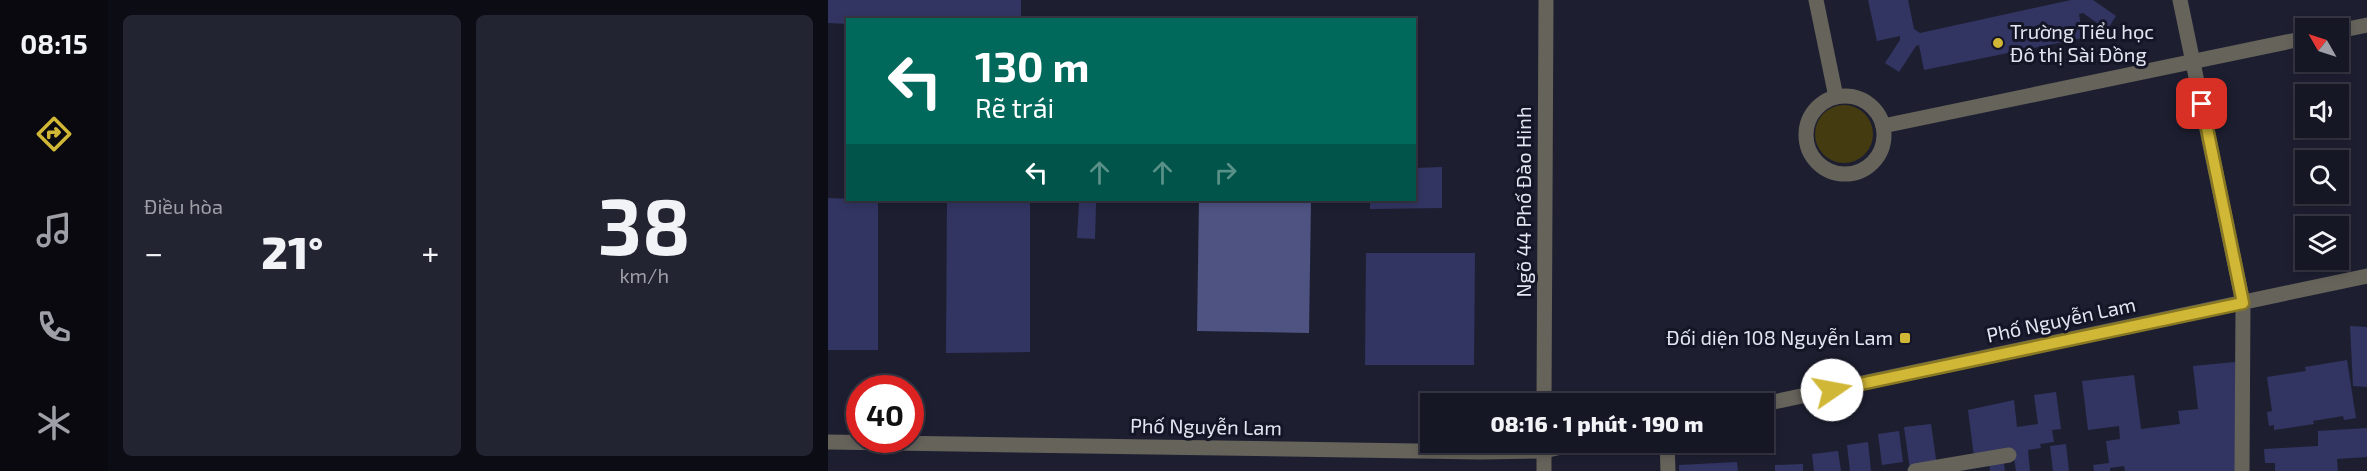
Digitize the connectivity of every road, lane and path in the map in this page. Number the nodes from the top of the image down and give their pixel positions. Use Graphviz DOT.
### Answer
graph roads {
  1 [pos="1546,0"];
  2 [pos="1816,0"];
  3 [pos="2180,0"];
  4 [pos="2367,25"];
  5 [pos="2349,29"];
  6 [pos="2295,40"];
  7 [pos="2193,61"];
  8 [pos="1836,97"];
  9 [pos="1883,126"];
  10 [pos="2367,276"];
  11 [pos="2243,303"];
  12 [pos="1544,393"];
  13 [pos="1774,402"];
  14 [pos="828,442"];
  15 [pos="1420,451"];
  16 [pos="1544,453"];
  17 [pos="1667,453"];
  18 [pos="2009,455"];
  19 [pos="1544,471"];
  20 [pos="1668,471"];
  21 [pos="1915,471"];
  22 [pos="2242,471"];
  1 -- 12 [label="street, Ngõ 44 Phố Đào Hinh"];
  2 -- 8 [label="street"];
  3 -- 7 [label="street"];
  4 -- 5 [label="street"];
  6 -- 7 [label="street"];
  7 -- 9 [label="street"];
  7 -- 11 [label="street"];
  8 -- 9 [label="street"];
  8 -- 9 [label="street"];
  10 -- 11 [label="street, Phố Nguyễn Lam"];
  11 -- 13 [label="street, Phố Nguyễn Lam"];
  11 -- 22 [label="street"];
  14 -- 15 [label="street, Phố Nguyễn Lam"];
  16 -- 19 [label="street"];
  17 -- 20 [label="street"];
  18 -- 21 [label="street"];
}
